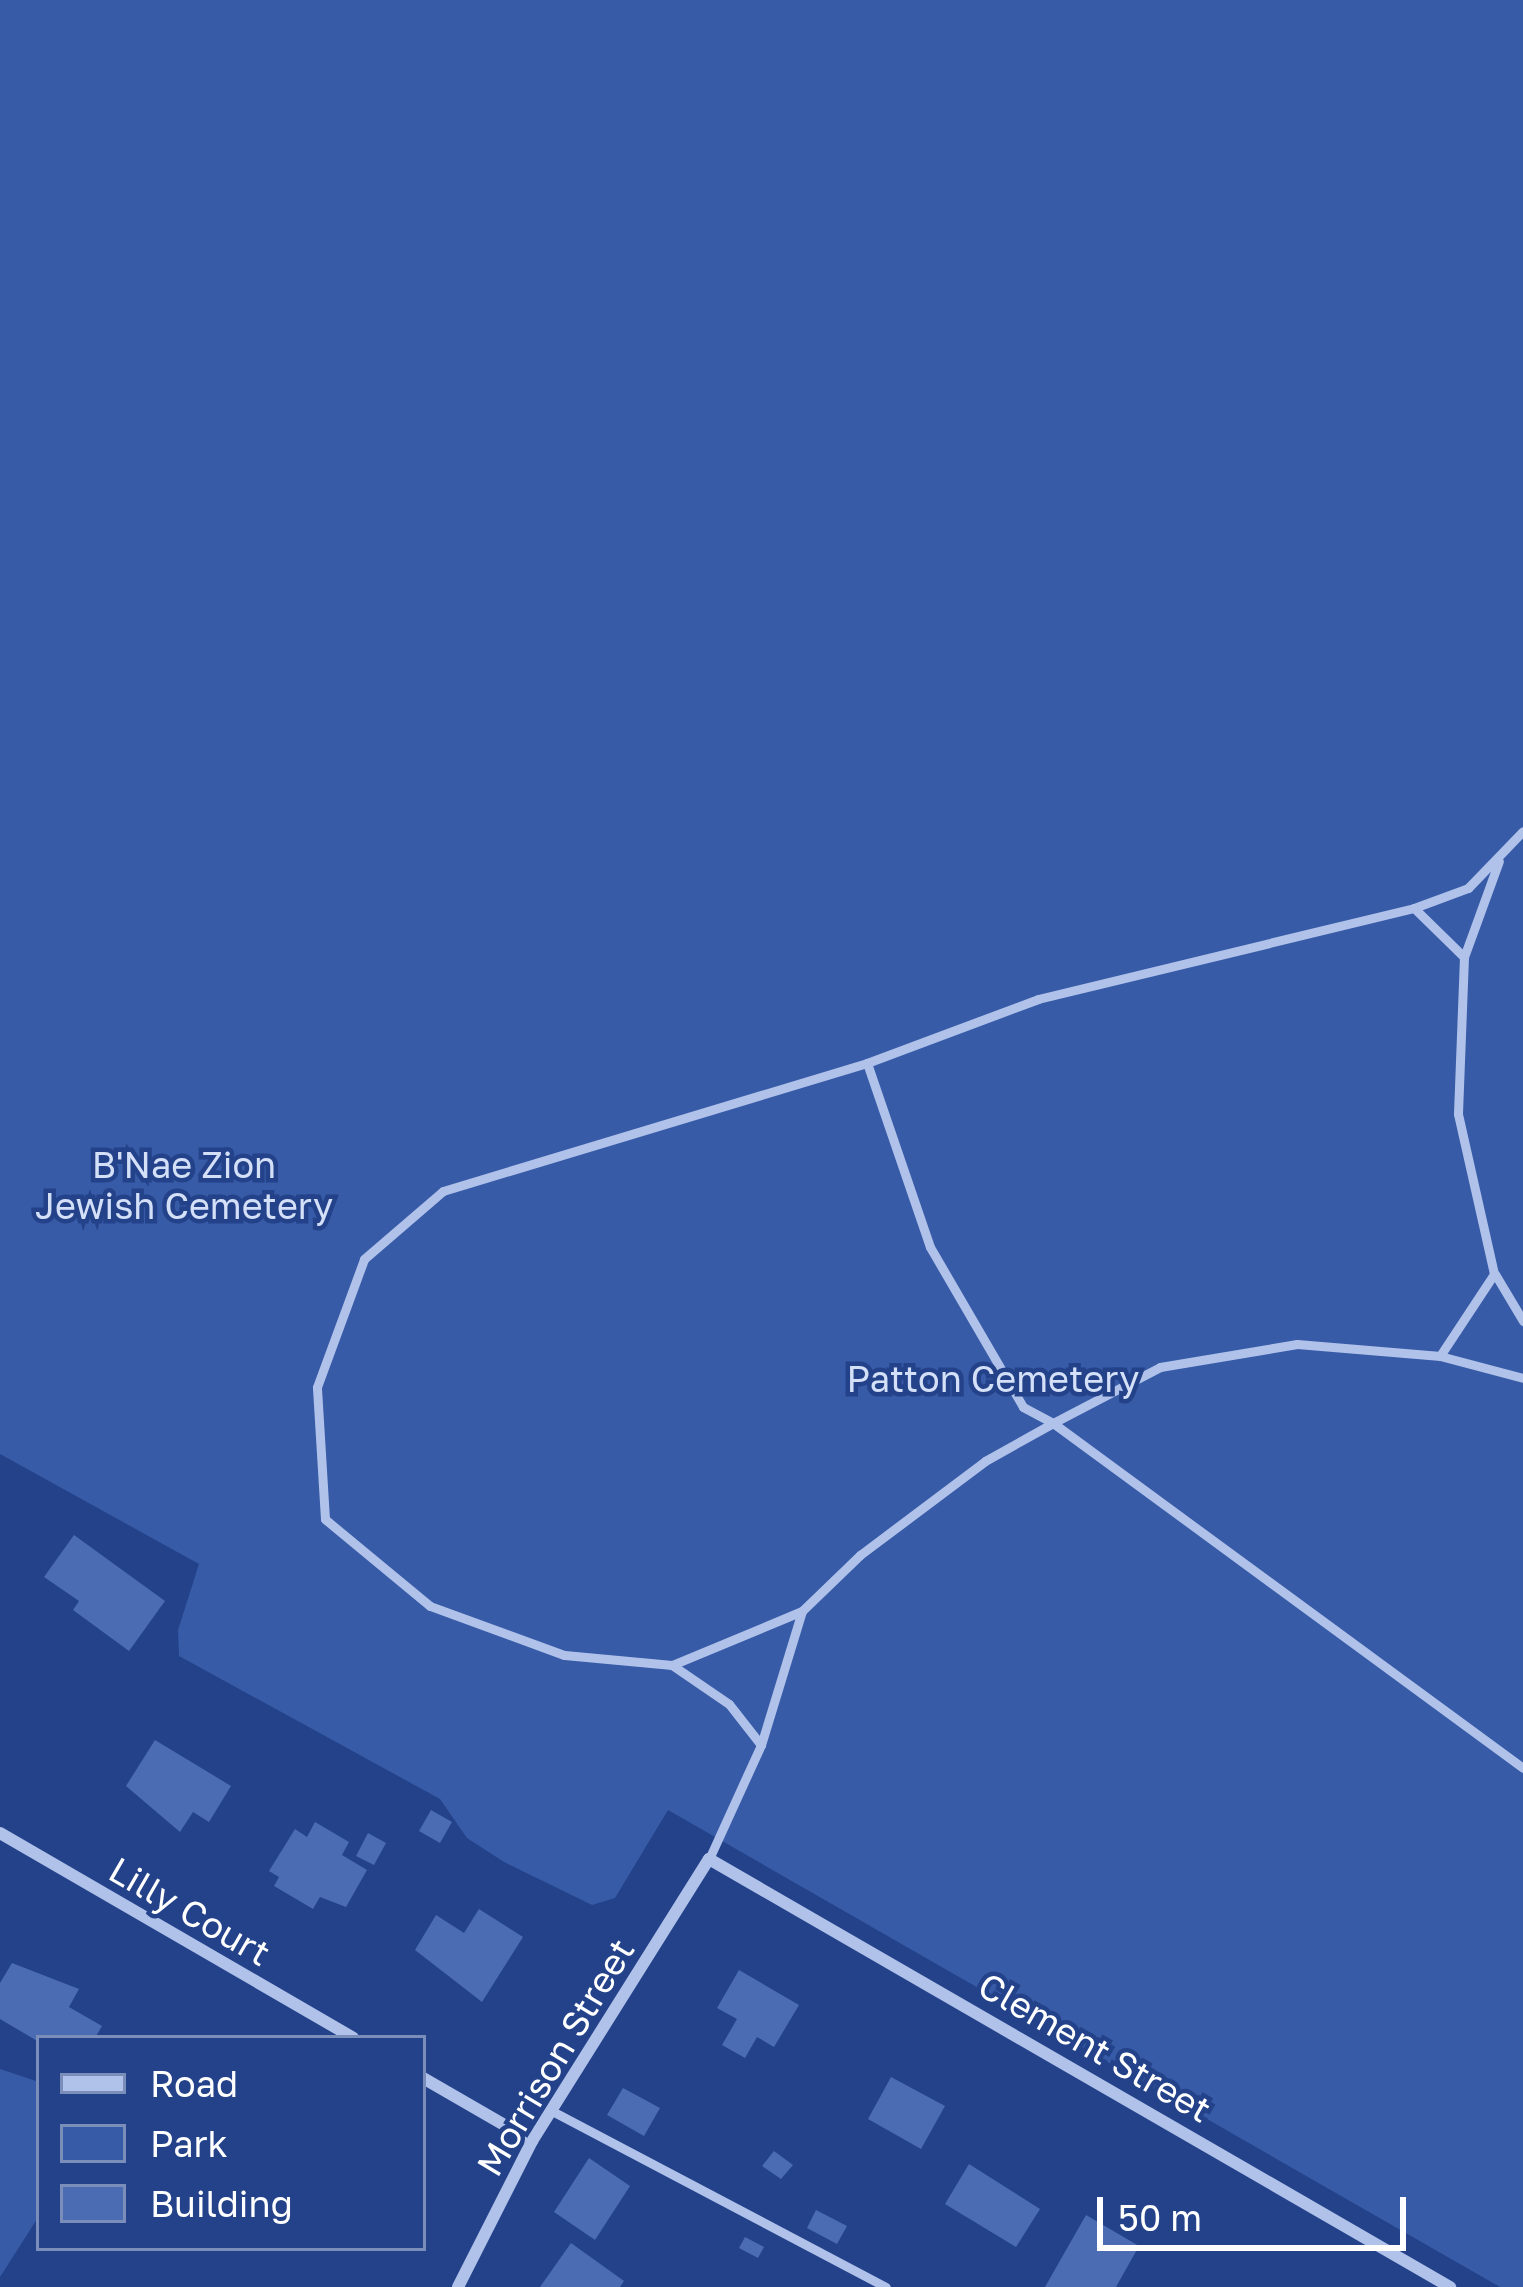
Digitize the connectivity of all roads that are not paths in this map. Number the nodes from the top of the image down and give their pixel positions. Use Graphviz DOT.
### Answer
graph roads {
  1 [pos="1523,831"];
  2 [pos="1501,854"];
  3 [pos="1414,908"];
  4 [pos="1464,957"];
  5 [pos="867,1063"];
  6 [pos="1494,1274"];
  7 [pos="1523,1321"];
  8 [pos="1440,1356"];
  9 [pos="1523,1378"];
  10 [pos="1053,1423"];
  11 [pos="802,1611"];
  12 [pos="672,1665"];
  13 [pos="761,1745"];
  14 [pos="1523,1768"];
  15 [pos="0,1833"];
  16 [pos="709,1859"];
  17 [pos="348,2035"];
  18 [pos="426,2080"];
  19 [pos="554,2112"];
  20 [pos="532,2141"];
  21 [pos="458,2287"];
  22 [pos="886,2287"];
  23 [pos="1450,2287"];
  1 -- 2 [label="lane"];
  2 -- 3 [label="lane"];
  2 -- 4 [label="lane"];
  3 -- 4 [label="lane"];
  3 -- 5 [label="lane"];
  4 -- 6 [label="lane"];
  5 -- 10 [label="lane"];
  5 -- 12 [label="lane"];
  6 -- 7 [label="lane"];
  6 -- 8 [label="lane"];
  8 -- 9 [label="lane"];
  8 -- 10 [label="lane"];
  10 -- 11 [label="lane"];
  10 -- 14 [label="lane"];
  11 -- 12 [label="lane"];
  11 -- 13 [label="lane"];
  12 -- 13 [label="lane"];
  13 -- 16 [label="lane"];
  15 -- 17 [label="street, Lilly Court"];
  16 -- 19 [label="street, Morrison Street"];
  16 -- 23 [label="street, Clement Street"];
  18 -- 20 [label="street"];
  19 -- 20 [label="street, Morrison Street"];
  19 -- 22 [label="lane"];
  20 -- 21 [label="street, Morrison Street"];
}
